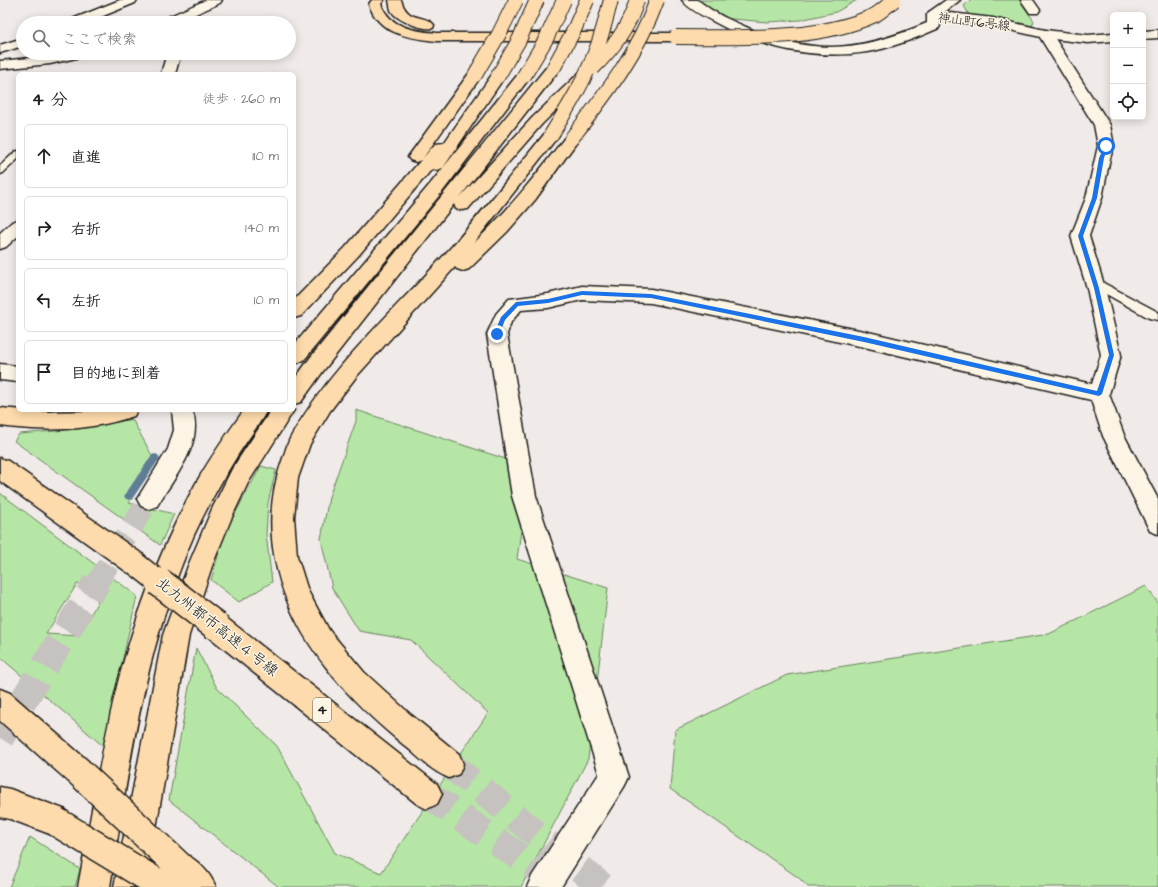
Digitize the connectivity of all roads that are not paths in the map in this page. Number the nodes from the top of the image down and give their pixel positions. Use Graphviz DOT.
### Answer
graph roads {
  1 [pos="131,0"];
  2 [pos="378,0"];
  3 [pos="395,0"];
  4 [pos="516,0"];
  5 [pos="537,0"];
  6 [pos="564,0"];
  7 [pos="587,0"];
  8 [pos="611,0"];
  9 [pos="637,0"];
  10 [pos="657,0"];
  11 [pos="688,0"];
  12 [pos="873,0"];
  13 [pos="894,0"];
  14 [pos="954,0"];
  15 [pos="212,1"];
  16 [pos="933,15"];
  17 [pos="92,16"];
  18 [pos="188,16"];
  19 [pos="658,23"];
  20 [pos="698,24"];
  21 [pos="1045,34"];
  22 [pos="1158,34"];
  23 [pos="1146,35"];
  24 [pos="1110,37"];
  25 [pos="16,44"];
  26 [pos="0,49"];
  27 [pos="50,60"];
  28 [pos="172,60"];
  29 [pos="0,65"];
  30 [pos="169,72"];
  31 [pos="498,76"];
  32 [pos="16,156"];
  33 [pos="0,171"];
  34 [pos="16,228"];
  35 [pos="0,243"];
  36 [pos="334,270"];
  37 [pos="1094,282"];
  38 [pos="296,309"];
  39 [pos="1158,316"];
  40 [pos="375,344"];
  41 [pos="296,357"];
  42 [pos="317,364"];
  43 [pos="0,372"];
  44 [pos="16,374"];
  45 [pos="296,393"];
  46 [pos="1099,394"];
  47 [pos="117,412"];
  48 [pos="182,412"];
  49 [pos="255,412"];
  50 [pos="282,412"];
  51 [pos="0,417"];
  52 [pos="0,468"];
  53 [pos="149,499"];
  54 [pos="1158,523"];
  55 [pos="0,703"];
  56 [pos="449,764"];
  57 [pos="427,794"];
  58 [pos="0,802"];
  59 [pos="182,881"];
  60 [pos="94,887"];
  61 [pos="130,887"];
  62 [pos="544,887"];
  1 -- 17 [label="street"];
  2 -- 13 [label="highway, bridge"];
  3 -- 19 [label="highway"];
  4 -- 36 [label="highway, bridge"];
  5 -- 31 [label="highway, bridge"];
  6 -- 41 [label="highway, bridge"];
  7 -- 42 [label="highway, bridge"];
  8 -- 40 [label="highway, bridge"];
  9 -- 42 [label="highway, bridge"];
  10 -- 40 [label="highway, bridge"];
  11 -- 16 [label="street, 神山町6号線"];
  12 -- 20 [label="highway"];
  14 -- 16 [label="street"];
  15 -- 18 [label="street"];
  16 -- 21 [label="street, 神山町6号線"];
  21 -- 24 [label="street, 神山町6号線"];
  21 -- 37 [label="street"];
  22 -- 23 [label="street"];
  25 -- 26 [label="street"];
  27 -- 29 [label="street"];
  28 -- 30 [label="street"];
  31 -- 36 [label="highway"];
  31 -- 41 [label="highway"];
  32 -- 33 [label="lane"];
  34 -- 35 [label="street"];
  36 -- 38 [label="highway"];
  37 -- 39 [label="lane"];
  37 -- 46 [label="street"];
  40 -- 56 [label="highway"];
  42 -- 45 [label="highway"];
  43 -- 44 [label="street"];
  46 -- 54 [label="street"];
  46 -- 62 [label="street"];
  47 -- 51 [label="highway"];
  48 -- 53 [label="street"];
  49 -- 60 [label="highway"];
  50 -- 61 [label="highway"];
  52 -- 57 [label="highway, 北九州都市高速４号線 / 4, bridge"];
  55 -- 59 [label="highway, bridge"];
  58 -- 59 [label="highway, bridge"];
}
